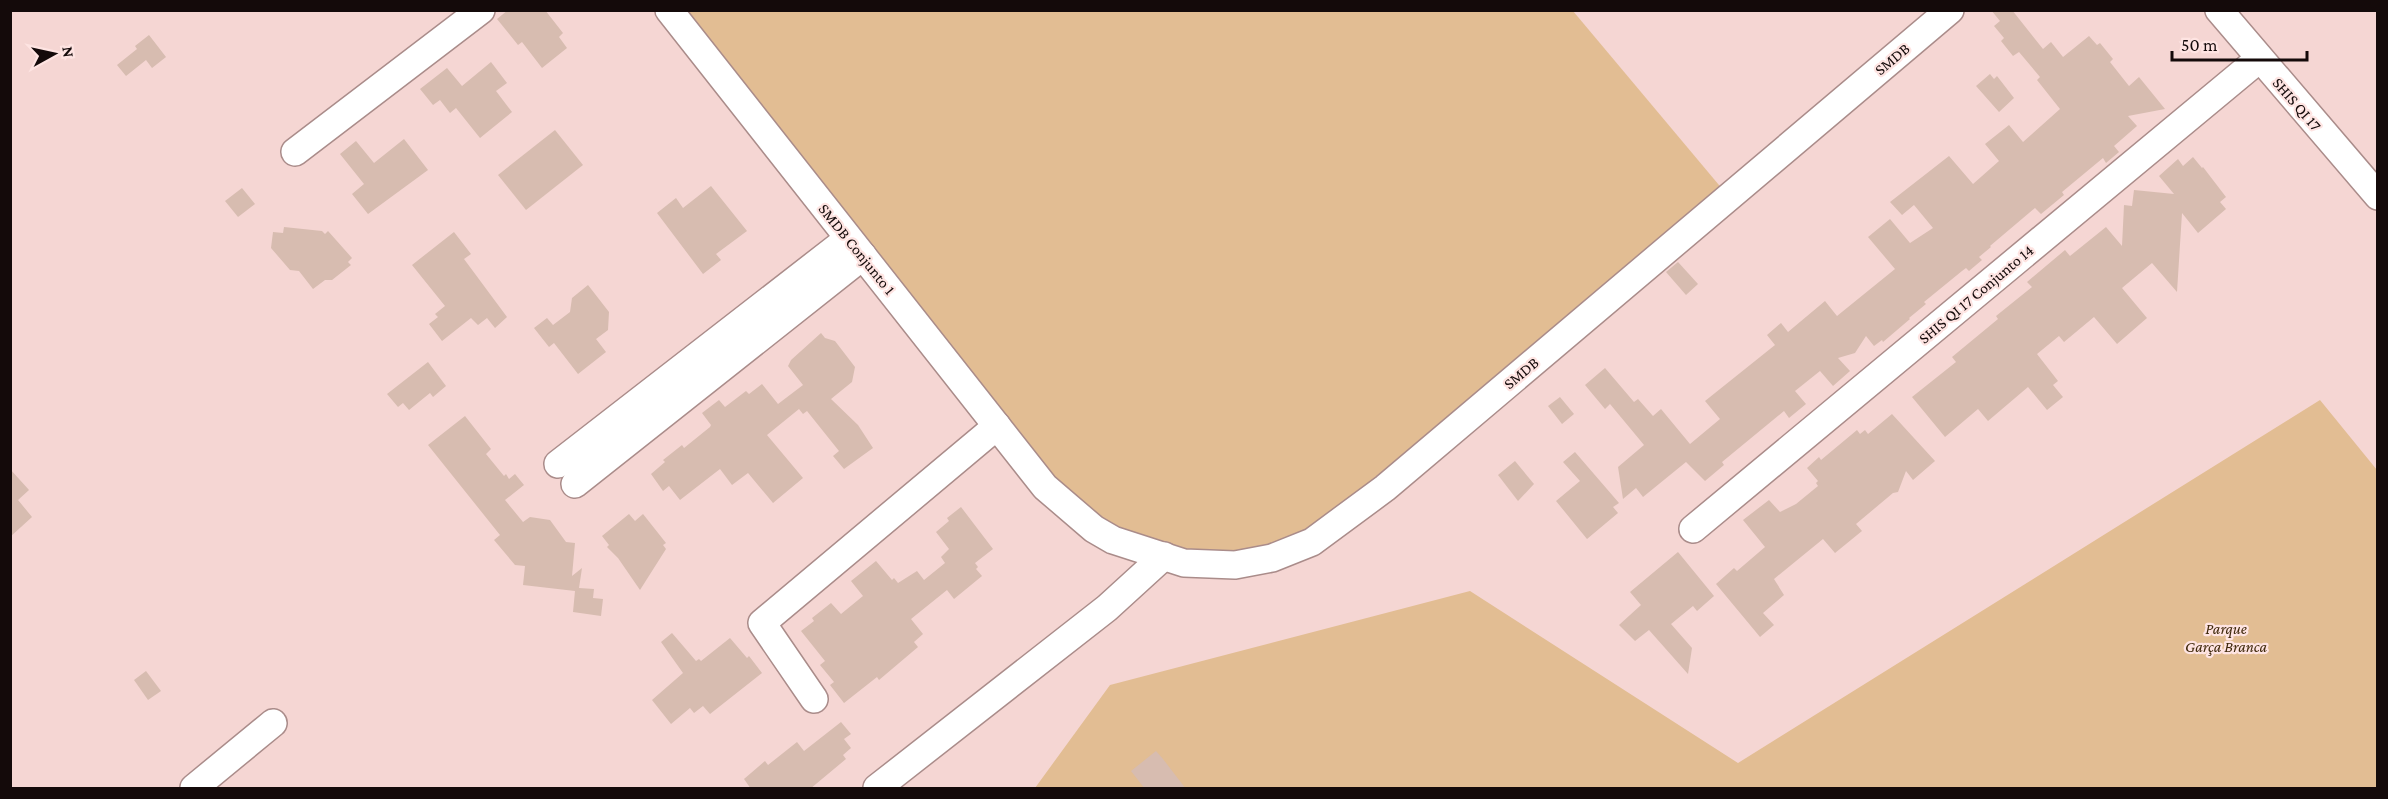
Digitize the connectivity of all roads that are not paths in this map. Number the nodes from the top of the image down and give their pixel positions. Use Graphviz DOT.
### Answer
graph roads {
  1 [pos="481,10"];
  2 [pos="669,10"];
  3 [pos="1950,10"];
  4 [pos="2218,10"];
  5 [pos="2259,59"];
  6 [pos="296,152"];
  7 [pos="2378,196"];
  8 [pos="855,248"];
  9 [pos="997,426"];
  10 [pos="567,474"];
  11 [pos="1045,488"];
  12 [pos="1693,529"];
  13 [pos="1164,556"];
  14 [pos="814,699"];
  15 [pos="273,723"];
  16 [pos="194,789"];
  17 [pos="877,789"];
  1 -- 6 [label="street"];
  2 -- 8 [label="street, SMDB Conjunto 1"];
  3 -- 13 [label="street, SMDB"];
  4 -- 5 [label="street, SHIS QI 17"];
  5 -- 7 [label="street, SHIS QI 17"];
  5 -- 12 [label="street, SHIS QI 17 Conjunto 14"];
  8 -- 9 [label="street, SMDB Conjunto 1"];
  8 -- 10 [label="street"];
  9 -- 11 [label="street, SMDB Conjunto 1"];
  9 -- 14 [label="street"];
  11 -- 13 [label="street, SMDB"];
  13 -- 17 [label="street"];
  15 -- 16 [label="street"];
}
